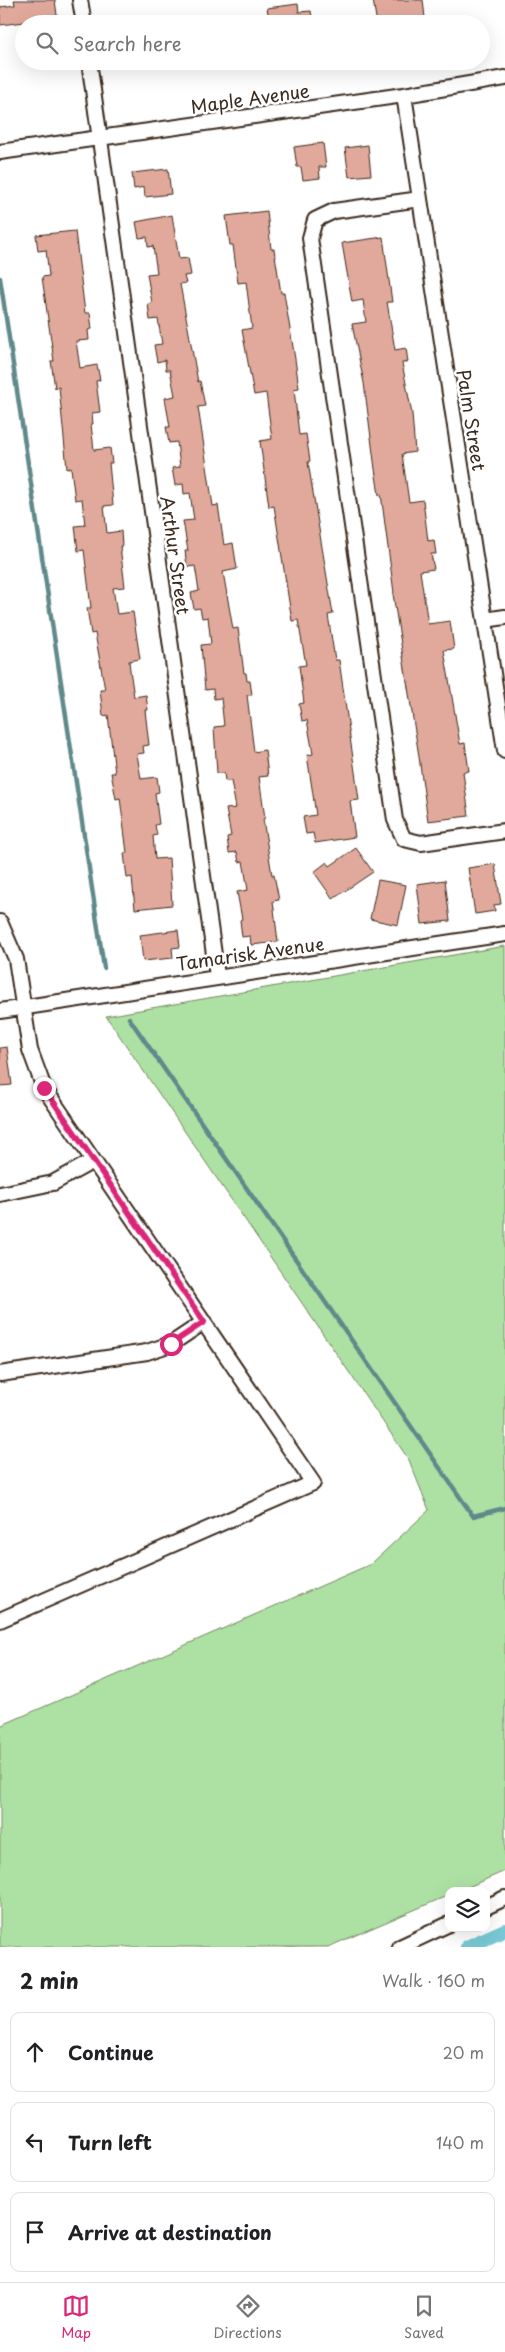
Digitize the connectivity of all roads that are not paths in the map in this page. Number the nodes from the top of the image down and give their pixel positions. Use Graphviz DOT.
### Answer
graph roads {
  1 [pos="80,0"];
  2 [pos="82,15"];
  3 [pos="90,70"];
  4 [pos="505,78"];
  5 [pos="404,95"];
  6 [pos="98,138"];
  7 [pos="0,152"];
  8 [pos="420,200"];
  9 [pos="505,617"];
  10 [pos="485,620"];
  11 [pos="505,751"];
  12 [pos="505,831"];
  13 [pos="0,922"];
  14 [pos="505,934"];
  15 [pos="217,976"];
  16 [pos="24,1008"];
  17 [pos="0,1011"];
  18 [pos="93,1161"];
  19 [pos="0,1194"];
  20 [pos="204,1322"];
  21 [pos="0,1374"];
  22 [pos="0,1620"];
  23 [pos="505,1898"];
  24 [pos="490,1905"];
  25 [pos="445,1926"];
  26 [pos="400,1947"];
  1 -- 2 [label="street"];
  3 -- 6 [label="street, Arthur Street"];
  4 -- 5 [label="street, Maple Avenue"];
  5 -- 6 [label="street, Maple Avenue"];
  5 -- 8 [label="street, Palm Street"];
  6 -- 7 [label="street, Maple Avenue"];
  6 -- 15 [label="street, Arthur Street"];
  8 -- 10 [label="street, Palm Street"];
  8 -- 12 [label="street"];
  9 -- 10 [label="street"];
  10 -- 11 [label="street, Palm Street"];
  13 -- 16 [label="street"];
  14 -- 15 [label="street, Tamarisk Avenue"];
  15 -- 16 [label="street, Tamarisk Avenue"];
  16 -- 17 [label="street, Tamarisk Avenue"];
  16 -- 18 [label="street"];
  18 -- 19 [label="street"];
  18 -- 20 [label="street"];
  20 -- 21 [label="street"];
  20 -- 22 [label="street"];
  23 -- 24 [label="street"];
  25 -- 26 [label="street"];
}
